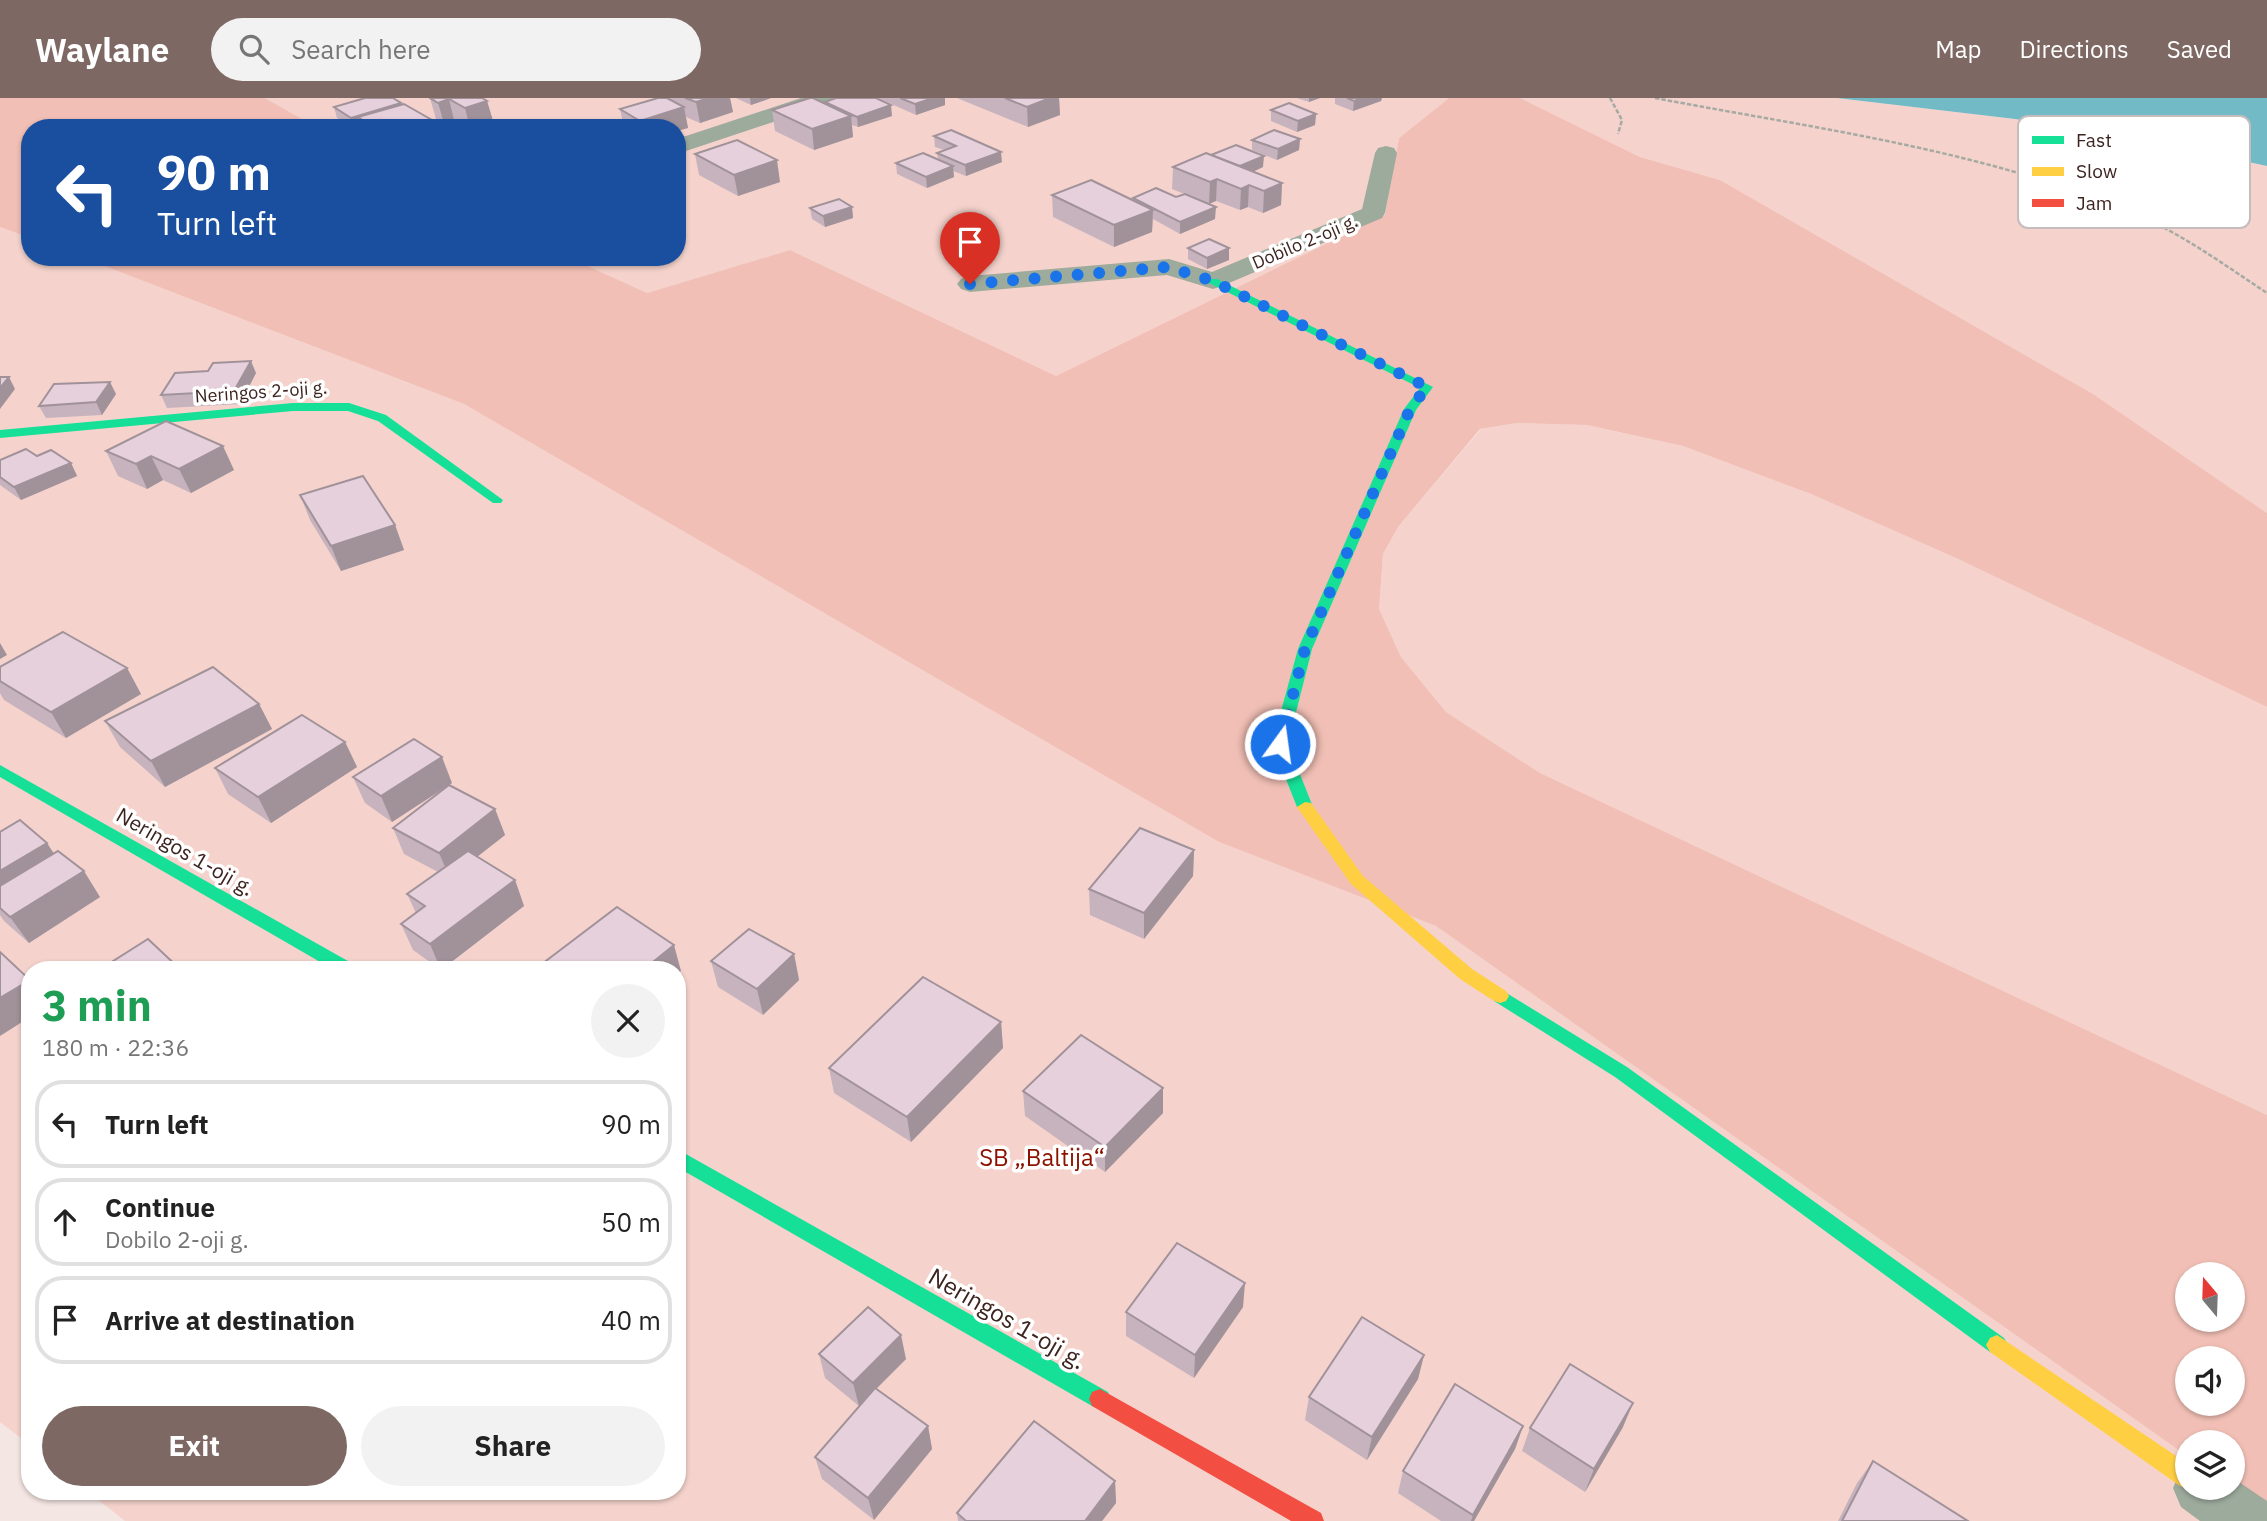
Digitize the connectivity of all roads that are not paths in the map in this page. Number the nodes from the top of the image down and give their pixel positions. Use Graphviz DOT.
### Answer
graph roads {
  1 [pos="822,98"];
  2 [pos="686,143"];
  3 [pos="1385,153"];
  4 [pos="1213,281"];
  5 [pos="970,284"];
  6 [pos="0,434"];
  7 [pos="497,500"];
  8 [pos="0,770"];
  9 [pos="333,961"];
  10 [pos="686,1162"];
  11 [pos="2175,1469"];
  12 [pos="2217,1500"];
  13 [pos="1313,1521"];
  14 [pos="2248,1521"];
  1 -- 2 [label="street"];
  3 -- 4 [label="street, Dobilo 2-oji g."];
  4 -- 5 [label="street"];
  4 -- 11 [label="street"];
  6 -- 7 [label="street, Neringos 2-oji g."];
  8 -- 9 [label="street, Neringos 1-oji g."];
  10 -- 13 [label="street, Neringos 1-oji g."];
  12 -- 14 [label="street"];
}
